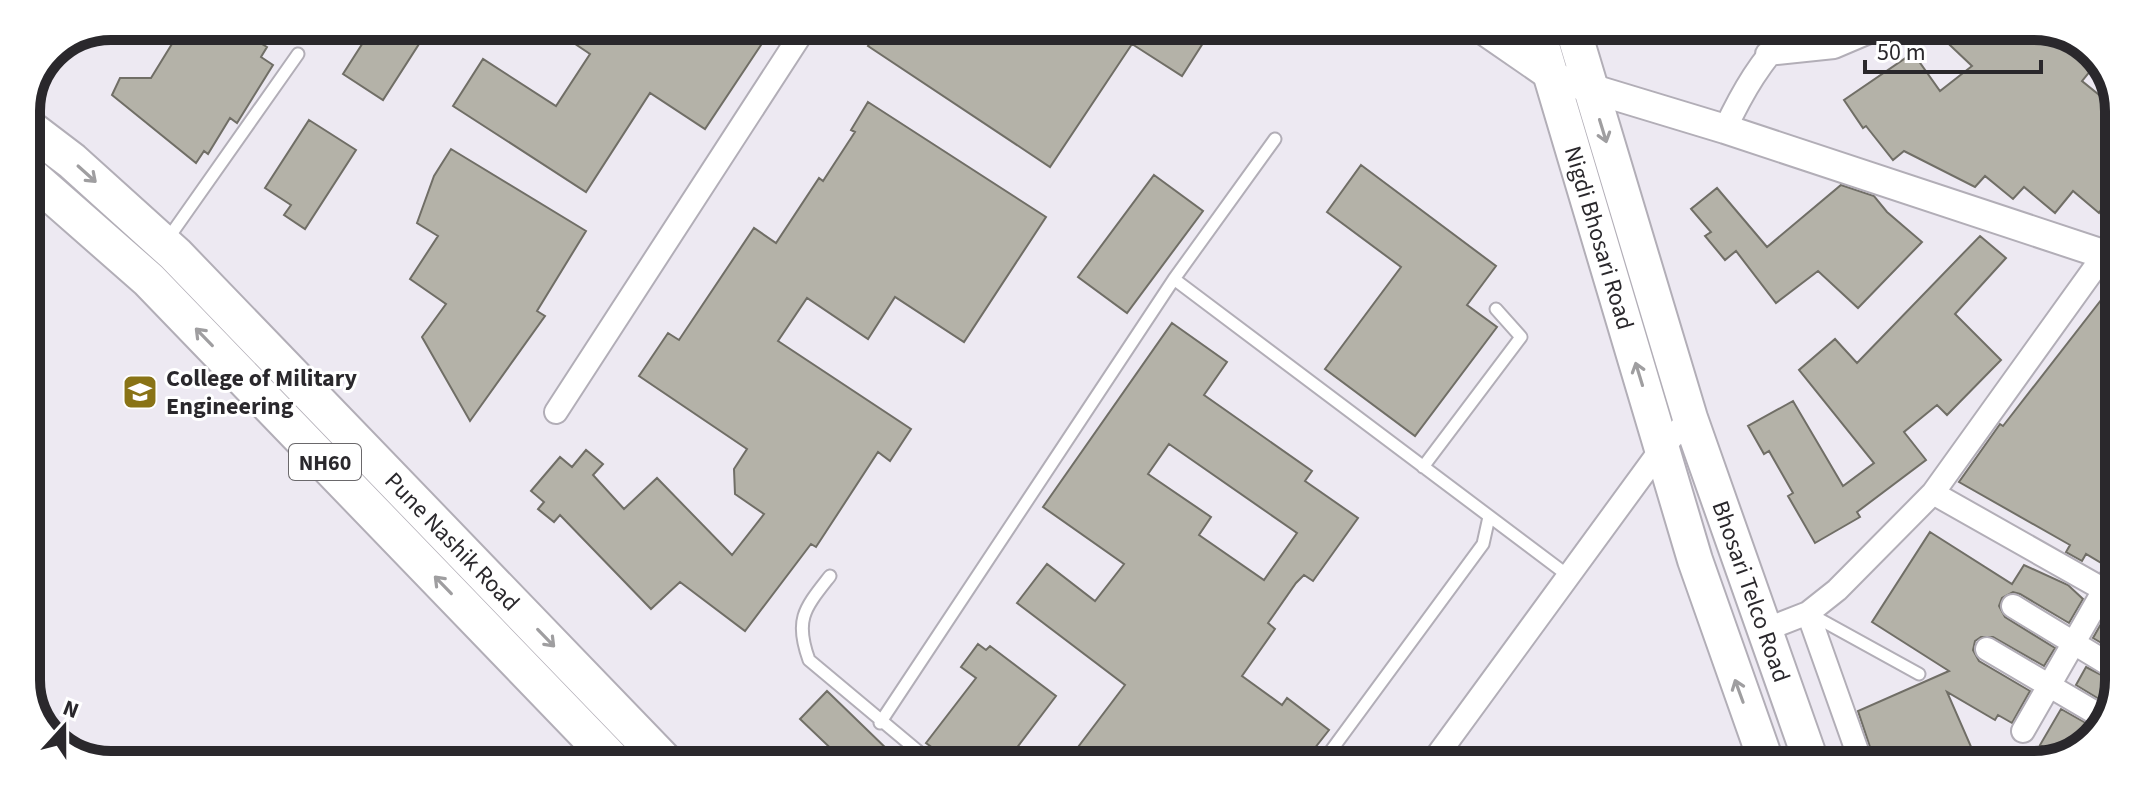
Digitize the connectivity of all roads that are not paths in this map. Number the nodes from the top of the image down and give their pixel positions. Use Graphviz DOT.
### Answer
graph roads {
  1 [pos="797,40"];
  2 [pos="1498,40"];
  3 [pos="1540,40"];
  4 [pos="1576,40"];
  5 [pos="1781,40"];
  6 [pos="1850,40"];
  7 [pos="298,54"];
  8 [pos="1767,54"];
  9 [pos="1550,76"];
  10 [pos="1590,88"];
  11 [pos="1725,129"];
  12 [pos="40,137"];
  13 [pos="1275,139"];
  14 [pos="40,184"];
  15 [pos="164,244"];
  16 [pos="2105,255"];
  17 [pos="2105,265"];
  18 [pos="1174,279"];
  19 [pos="1496,309"];
  20 [pos="556,412"];
  21 [pos="1690,418"];
  22 [pos="1662,448"];
  23 [pos="1423,467"];
  24 [pos="1933,493"];
  25 [pos="1489,517"];
  26 [pos="830,576"];
  27 [pos="1570,577"];
  28 [pos="2105,582"];
  29 [pos="2105,596"];
  30 [pos="2013,606"];
  31 [pos="1808,613"];
  32 [pos="1762,631"];
  33 [pos="2074,643"];
  34 [pos="1987,649"];
  35 [pos="2105,662"];
  36 [pos="1919,674"];
  37 [pos="2050,685"];
  38 [pos="2097,713"];
  39 [pos="880,723"];
  40 [pos="2023,731"];
  41 [pos="603,751"];
  42 [pos="654,751"];
  43 [pos="917,751"];
  44 [pos="1331,751"];
  45 [pos="1441,751"];
  46 [pos="1762,751"];
  47 [pos="1807,751"];
  48 [pos="1857,751"];
  1 -- 20 [label="street"];
  2 -- 9 [label="street"];
  3 -- 9 [label="main road, Nigdi Bhosari Road"];
  4 -- 10 [label="main road, Nigdi Bhosari Road"];
  5 -- 8 [label="street"];
  6 -- 8 [label="street"];
  7 -- 15 [label="lane"];
  8 -- 11 [label="street"];
  9 -- 10 [label="street"];
  22 -- 9 [label="main road, Nigdi Bhosari Road, one-way"];
  10 -- 11 [label="street"];
  10 -- 21 [label="main road, Nigdi Bhosari Road, one-way"];
  11 -- 16 [label="street"];
  12 -- 15 [label="highway, Pune Nashik Road / NH60, one-way"];
  13 -- 18 [label="lane"];
  41 -- 14 [label="highway, Pune Nashik Road / NH60, one-way"];
  15 -- 42 [label="highway, Pune Nashik Road / NH60, one-way"];
  17 -- 24 [label="street"];
  18 -- 23 [label="lane"];
  18 -- 39 [label="lane"];
  19 -- 23 [label="lane"];
  21 -- 22 [label="street"];
  21 -- 32 [label="main road, Bhosari Telco Road"];
  22 -- 27 [label="street"];
  46 -- 22 [label="main road, Bhosari Telco Road, one-way"];
  23 -- 25 [label="lane"];
  24 -- 28 [label="street"];
  24 -- 31 [label="street"];
  25 -- 27 [label="lane"];
  25 -- 44 [label="lane"];
  26 -- 39 [label="lane"];
  27 -- 45 [label="street"];
  29 -- 33 [label="street"];
  30 -- 33 [label="street"];
  31 -- 32 [label="street"];
  31 -- 36 [label="lane"];
  31 -- 48 [label="street"];
  32 -- 47 [label="main road, Bhosari Telco Road"];
  33 -- 35 [label="street"];
  33 -- 37 [label="street"];
  34 -- 37 [label="street"];
  37 -- 38 [label="street"];
  37 -- 40 [label="street"];
  39 -- 43 [label="lane"];
}
